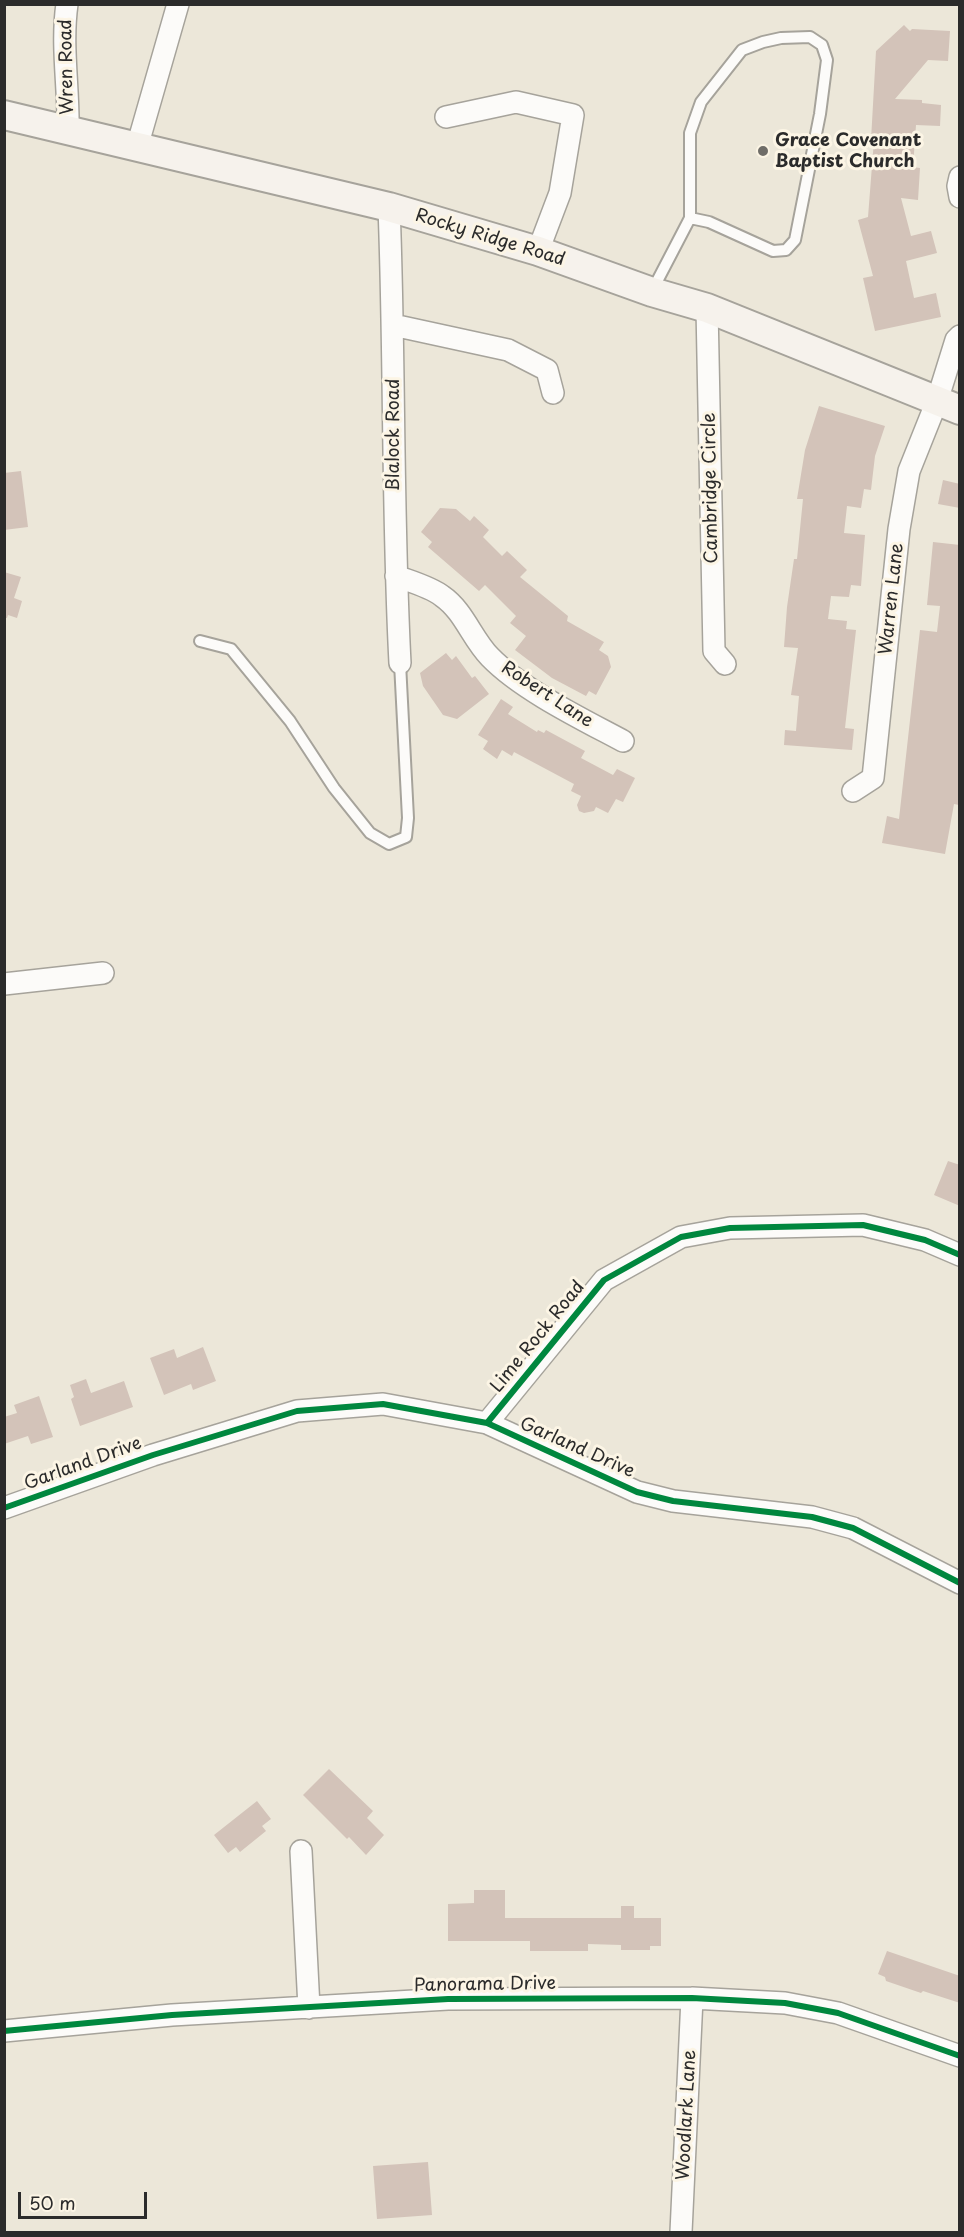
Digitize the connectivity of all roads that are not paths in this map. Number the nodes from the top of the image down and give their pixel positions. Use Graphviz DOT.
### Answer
graph roads {
  1 [pos="68,4"];
  2 [pos="178,4"];
  3 [pos="4,115"];
  4 [pos="446,117"];
  5 [pos="68,130"];
  6 [pos="137,147"];
  7 [pos="960,177"];
  8 [pos="960,197"];
  9 [pos="389,207"];
  10 [pos="690,218"];
  11 [pos="538,251"];
  12 [pos="652,292"];
  13 [pos="707,308"];
  14 [pos="393,325"];
  15 [pos="960,336"];
  16 [pos="553,393"];
  17 [pos="948,406"];
  18 [pos="396,576"];
  19 [pos="200,641"];
  20 [pos="400,663"];
  21 [pos="725,664"];
  22 [pos="623,741"];
  23 [pos="853,791"];
  24 [pos="103,973"];
  25 [pos="4,984"];
  26 [pos="960,1255"];
  27 [pos="487,1423"];
  28 [pos="4,1508"];
  29 [pos="960,1583"];
  30 [pos="302,1851"];
  31 [pos="692,1998"];
  32 [pos="309,2008"];
  33 [pos="4,2031"];
  34 [pos="960,2056"];
  35 [pos="681,2232"];
  1 -- 5 [label="street, Wren Road"];
  2 -- 6 [label="street"];
  3 -- 5 [label="main road, Rocky Ridge Road"];
  4 -- 11 [label="street"];
  5 -- 6 [label="main road, Rocky Ridge Road"];
  6 -- 9 [label="main road, Rocky Ridge Road"];
  7 -- 8 [label="street"];
  9 -- 11 [label="main road, Rocky Ridge Road"];
  9 -- 14 [label="street, Blalock Road"];
  10 -- 10 [label="lane"];
  10 -- 12 [label="lane"];
  11 -- 12 [label="main road, Rocky Ridge Road"];
  12 -- 13 [label="main road, Rocky Ridge Road"];
  13 -- 17 [label="main road, Rocky Ridge Road"];
  13 -- 21 [label="street, Cambridge Circle"];
  14 -- 16 [label="street"];
  14 -- 18 [label="street, Blalock Road"];
  15 -- 17 [label="street"];
  17 -- 23 [label="street, Warren Lane"];
  18 -- 20 [label="street, Blalock Road"];
  18 -- 22 [label="street, Robert Lane"];
  19 -- 20 [label="lane"];
  24 -- 25 [label="street"];
  26 -- 27 [label="street, Lime Rock Road"];
  27 -- 28 [label="street, Garland Drive"];
  27 -- 29 [label="street, Garland Drive"];
  30 -- 32 [label="street"];
  31 -- 32 [label="street, Panorama Drive"];
  31 -- 34 [label="street, Panorama Drive"];
  31 -- 35 [label="street, Woodlark Lane"];
  32 -- 33 [label="street, Panorama Drive"];
}
